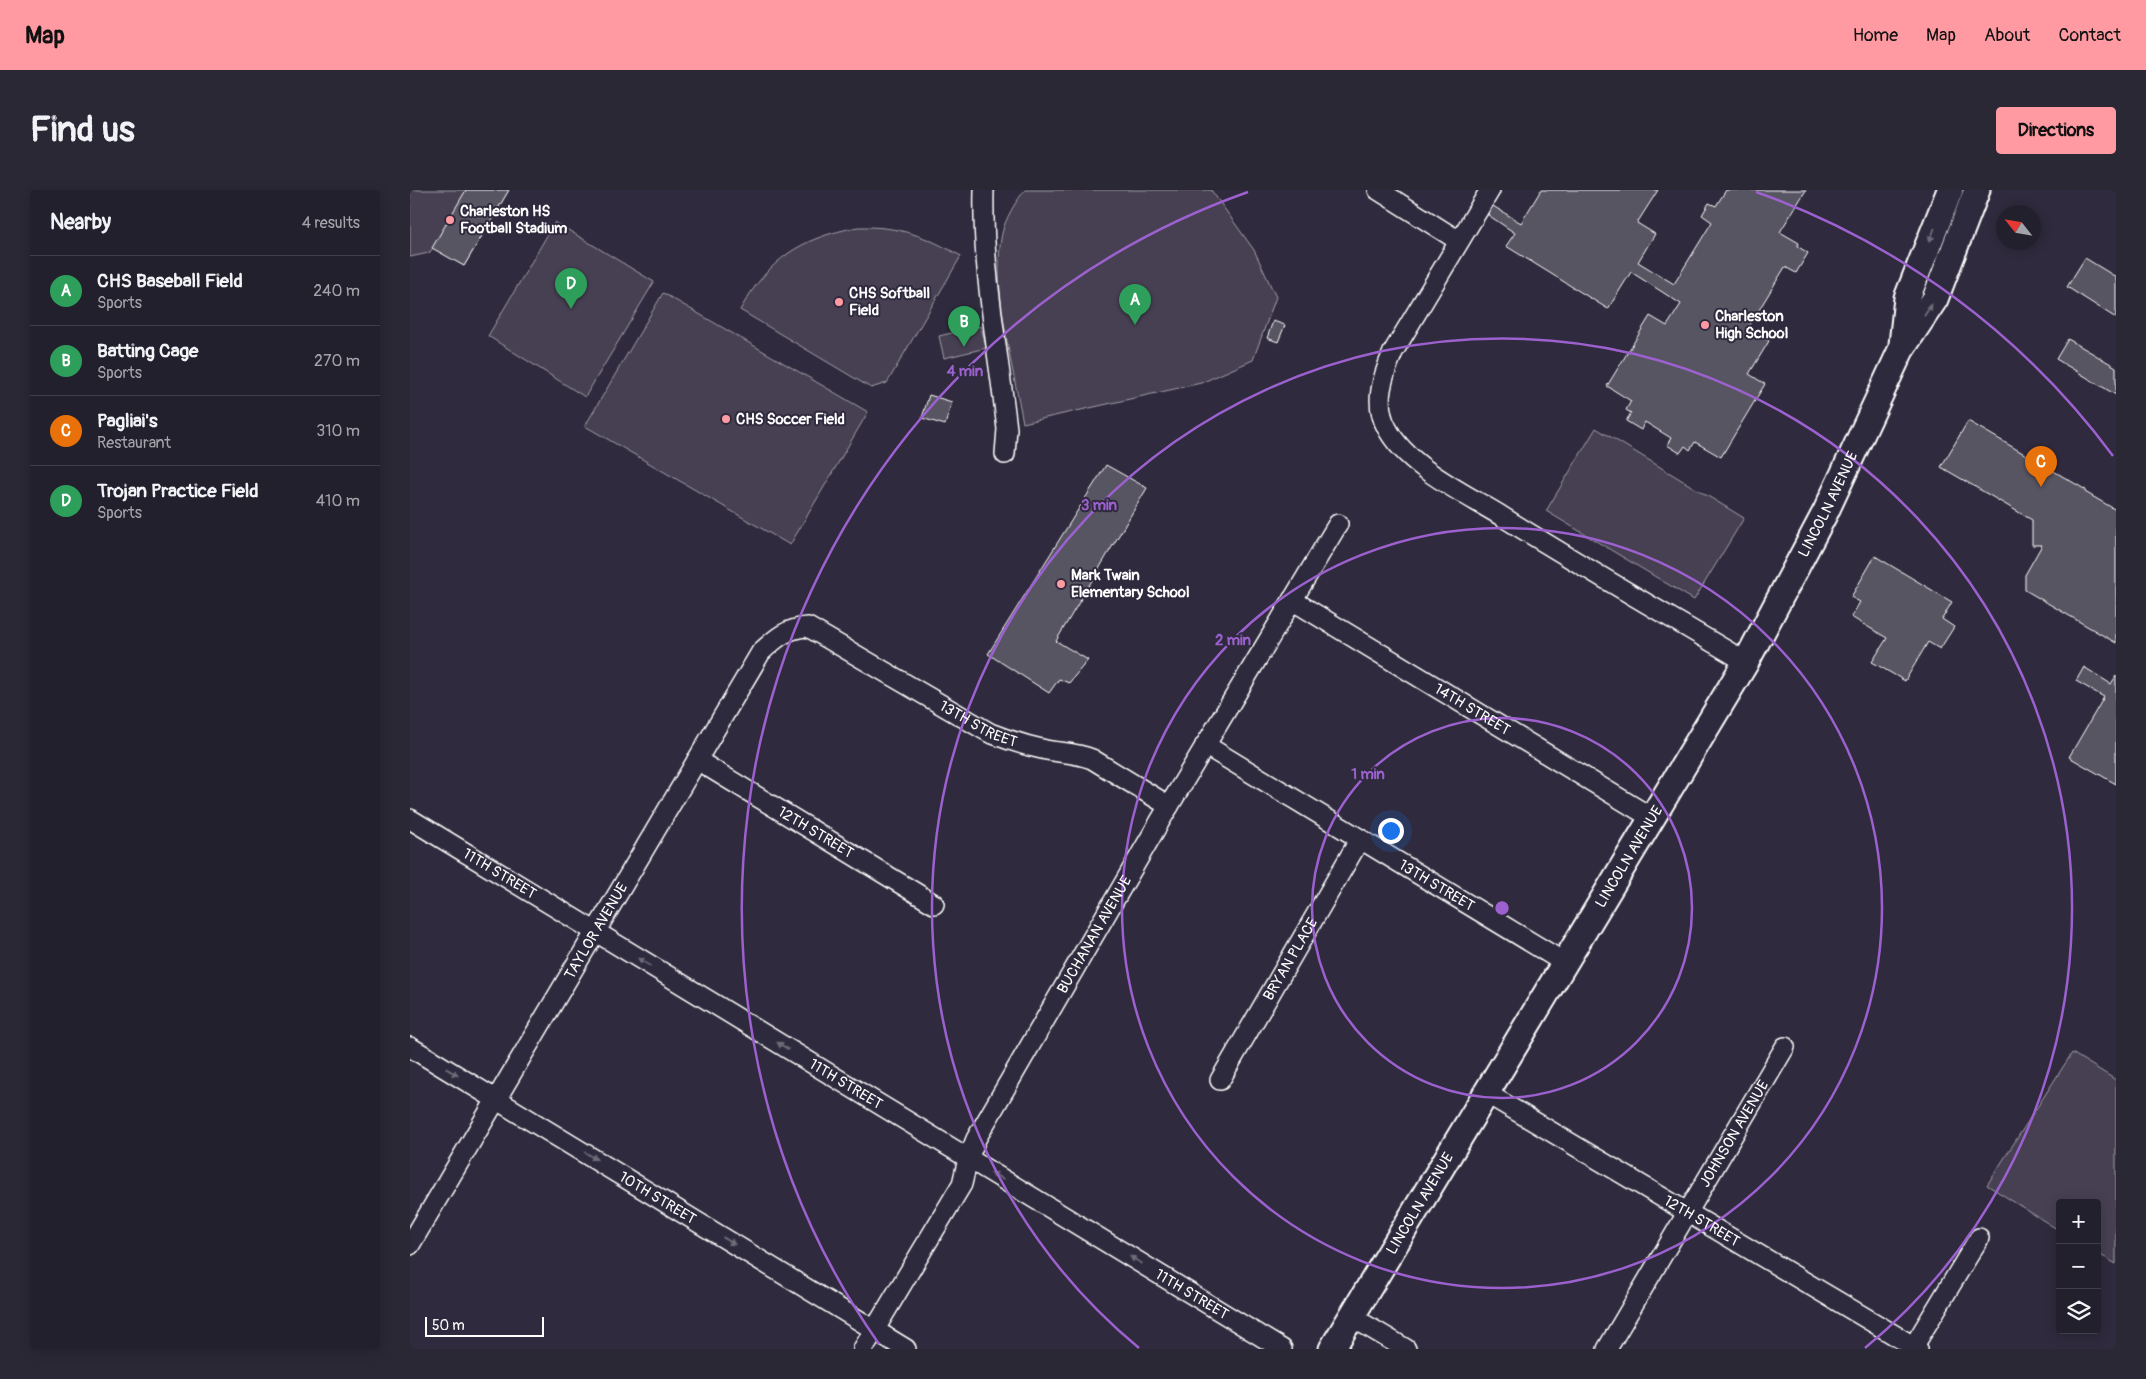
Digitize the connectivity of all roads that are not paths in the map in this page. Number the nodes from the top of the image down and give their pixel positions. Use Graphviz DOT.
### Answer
graph roads {
  1 [pos="984,190"];
  2 [pos="1378,190"];
  3 [pos="1490,190"];
  4 [pos="1950,190"];
  5 [pos="1977,190"];
  6 [pos="1459,241"];
  7 [pos="1901,350"];
  8 [pos="1005,454"];
  9 [pos="1338,524"];
  10 [pos="1292,600"];
  11 [pos="794,628"];
  12 [pos="1746,662"];
  13 [pos="1205,745"];
  14 [pos="697,760"];
  15 [pos="1169,806"];
  16 [pos="1652,818"];
  17 [pos="410,819"];
  18 [pos="1360,839"];
  19 [pos="934,904"];
  20 [pos="596,932"];
  21 [pos="1565,963"];
  22 [pos="410,1047"];
  23 [pos="1785,1047"];
  24 [pos="1220,1080"];
  25 [pos="1486,1093"];
  26 [pos="497,1099"];
  27 [pos="968,1159"];
  28 [pos="1688,1212"];
  29 [pos="1979,1238"];
  30 [pos="410,1245"];
  31 [pos="1352,1317"];
  32 [pos="875,1330"];
  33 [pos="1915,1348"];
  34 [pos="863,1349"];
  35 [pos="906,1349"];
  36 [pos="1282,1349"];
  37 [pos="1332,1349"];
  38 [pos="1406,1349"];
  39 [pos="1607,1349"];
  1 -- 8 [label="street"];
  2 -- 6 [label="street"];
  3 -- 6 [label="street"];
  4 -- 7 [label="main road, LINCOLN AVENUE, one-way"];
  7 -- 5 [label="main road, LINCOLN AVENUE, one-way"];
  6 -- 12 [label="street"];
  7 -- 12 [label="main road, LINCOLN AVENUE"];
  9 -- 10 [label="street, BUCHANAN AVENUE"];
  10 -- 13 [label="street, BUCHANAN AVENUE"];
  10 -- 16 [label="street, 14TH STREET"];
  11 -- 14 [label="street, TAYLOR AVENUE"];
  11 -- 15 [label="street, 13TH STREET"];
  12 -- 16 [label="main road, LINCOLN AVENUE"];
  13 -- 15 [label="street, BUCHANAN AVENUE"];
  13 -- 18 [label="street, 13TH STREET"];
  14 -- 19 [label="street, 12TH STREET"];
  14 -- 20 [label="street, TAYLOR AVENUE"];
  15 -- 27 [label="street, BUCHANAN AVENUE"];
  16 -- 21 [label="main road, LINCOLN AVENUE"];
  17 -- 20 [label="street, 11TH STREET"];
  18 -- 21 [label="street, 13TH STREET"];
  18 -- 24 [label="street, BRYAN PLACE"];
  20 -- 26 [label="street, TAYLOR AVENUE"];
  27 -- 20 [label="street, 11TH STREET, one-way"];
  21 -- 25 [label="main road, LINCOLN AVENUE"];
  22 -- 26 [label="street, 10TH STREET, one-way"];
  23 -- 28 [label="street, JOHNSON AVENUE"];
  25 -- 28 [label="street, 12TH STREET"];
  25 -- 31 [label="main road, LINCOLN AVENUE"];
  26 -- 30 [label="street, TAYLOR AVENUE"];
  26 -- 32 [label="street, 10TH STREET, one-way"];
  27 -- 32 [label="street, BUCHANAN AVENUE"];
  36 -- 27 [label="street, 11TH STREET, one-way"];
  28 -- 33 [label="street, 12TH STREET"];
  28 -- 39 [label="street, JOHNSON AVENUE"];
  29 -- 33 [label="street"];
  31 -- 37 [label="main road, LINCOLN AVENUE"];
  31 -- 38 [label="street"];
  32 -- 34 [label="street, BUCHANAN AVENUE"];
  32 -- 35 [label="street, 10TH STREET"];
}
